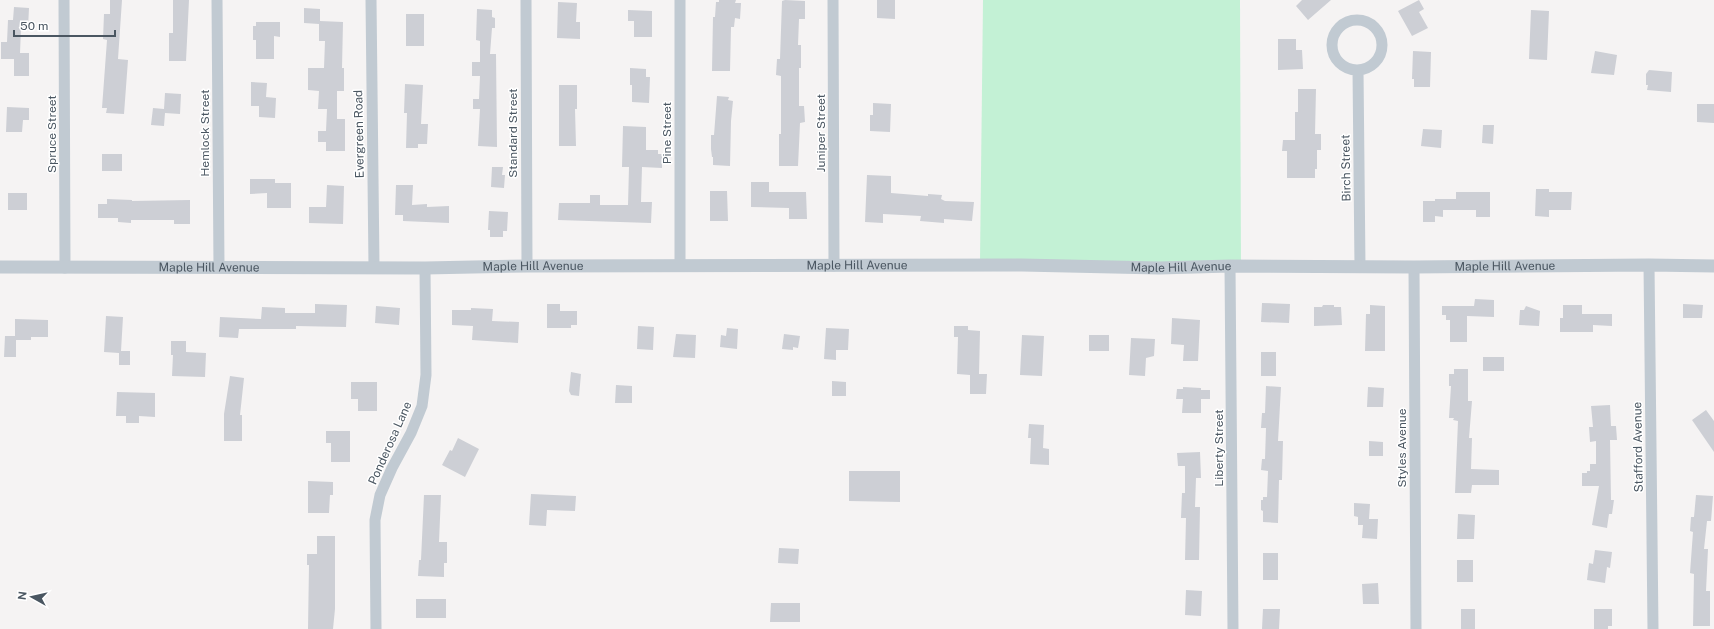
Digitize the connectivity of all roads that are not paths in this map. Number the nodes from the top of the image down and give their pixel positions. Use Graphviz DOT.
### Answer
graph roads {
  1 [pos="64,0"];
  2 [pos="218,0"];
  3 [pos="371,0"];
  4 [pos="526,0"];
  5 [pos="680,0"];
  6 [pos="834,0"];
  7 [pos="1358,70"];
  8 [pos="1649,265"];
  9 [pos="527,266"];
  10 [pos="680,266"];
  11 [pos="834,266"];
  12 [pos="1230,266"];
  13 [pos="1714,266"];
  14 [pos="0,267"];
  15 [pos="219,267"];
  16 [pos="374,267"];
  17 [pos="1360,267"];
  18 [pos="1414,267"];
  19 [pos="65,268"];
  20 [pos="425,268"];
  21 [pos="376,629"];
  22 [pos="1233,629"];
  23 [pos="1416,629"];
  24 [pos="1653,629"];
  1 -- 19 [label="street, Spruce Street"];
  2 -- 15 [label="street, Hemlock Street"];
  3 -- 16 [label="street, Evergreen Road"];
  4 -- 9 [label="street, Standard Street"];
  5 -- 10 [label="street, Pine Street"];
  6 -- 11 [label="street, Juniper Street"];
  7 -- 7 [label="street"];
  7 -- 17 [label="street, Birch Street"];
  8 -- 13 [label="street, Maple Hill Avenue"];
  8 -- 18 [label="street, Maple Hill Avenue"];
  8 -- 24 [label="street, Stafford Avenue"];
  9 -- 10 [label="street, Maple Hill Avenue"];
  9 -- 20 [label="street, Maple Hill Avenue"];
  10 -- 11 [label="street, Maple Hill Avenue"];
  11 -- 12 [label="street, Maple Hill Avenue"];
  12 -- 17 [label="street, Maple Hill Avenue"];
  12 -- 22 [label="street, Liberty Street"];
  14 -- 19 [label="street, Maple Hill Avenue"];
  15 -- 16 [label="street, Maple Hill Avenue"];
  15 -- 19 [label="street, Maple Hill Avenue"];
  16 -- 20 [label="street, Maple Hill Avenue"];
  17 -- 18 [label="street, Maple Hill Avenue"];
  18 -- 23 [label="street, Styles Avenue"];
  20 -- 21 [label="street, Ponderosa Lane"];
}
